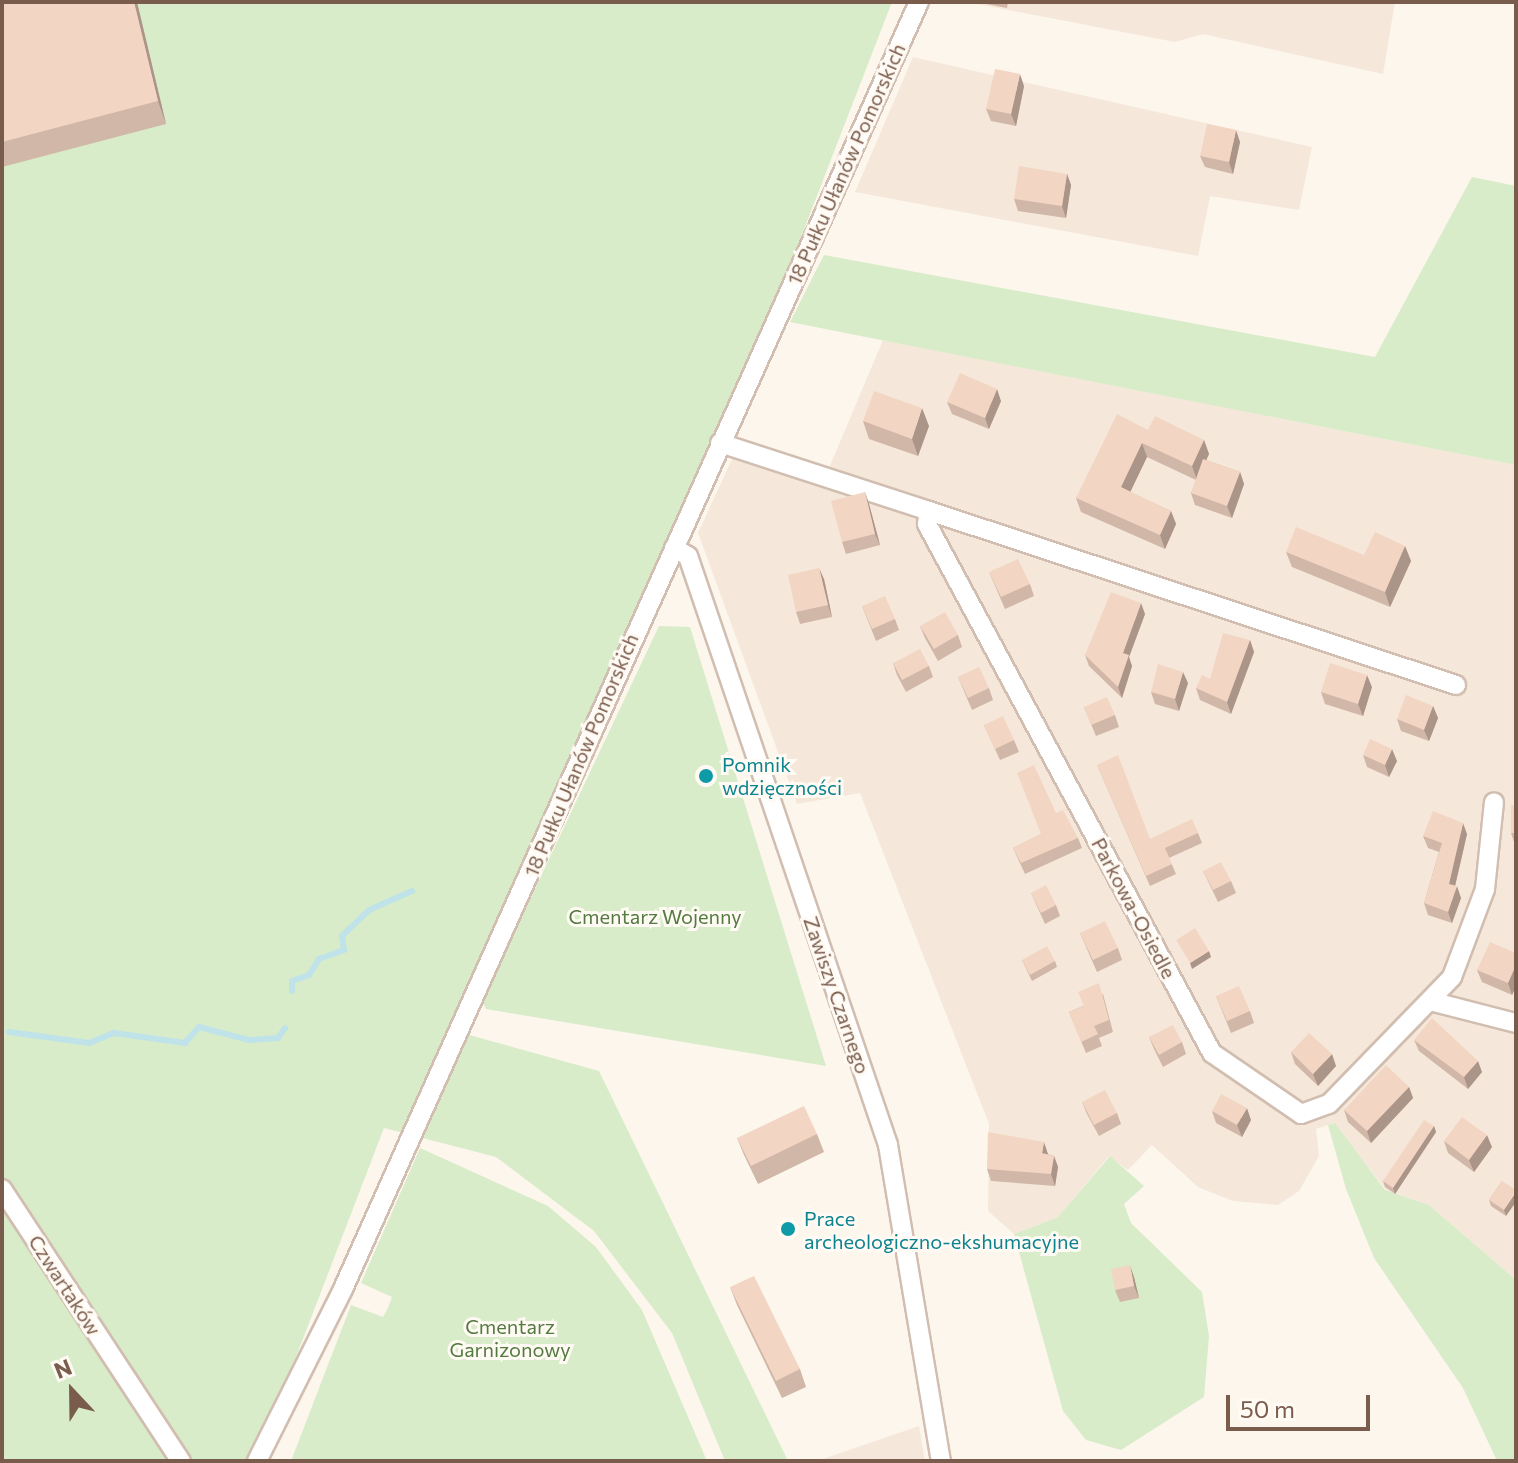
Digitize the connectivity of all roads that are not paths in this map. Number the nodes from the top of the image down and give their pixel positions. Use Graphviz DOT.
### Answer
graph roads {
  1 [pos="919,2"];
  2 [pos="720,443"];
  3 [pos="929,511"];
  4 [pos="674,548"];
  5 [pos="1456,685"];
  6 [pos="1494,802"];
  7 [pos="1434,1002"];
  8 [pos="1516,1023"];
  9 [pos="2,1189"];
  10 [pos="181,1461"];
  11 [pos="257,1461"];
  12 [pos="941,1461"];
  1 -- 2 [label="street, 18 Pułku Ułanów Pomorskich"];
  2 -- 3 [label="street"];
  2 -- 4 [label="street, 18 Pułku Ułanów Pomorskich"];
  3 -- 5 [label="street"];
  3 -- 7 [label="street, Parkowa-Osiedle"];
  4 -- 11 [label="street, 18 Pułku Ułanów Pomorskich"];
  4 -- 12 [label="street, Zawiszy Czarnego"];
  6 -- 7 [label="street, Parkowa-Osiedle"];
  7 -- 8 [label="street"];
  9 -- 10 [label="street, Czwartaków"];
}
